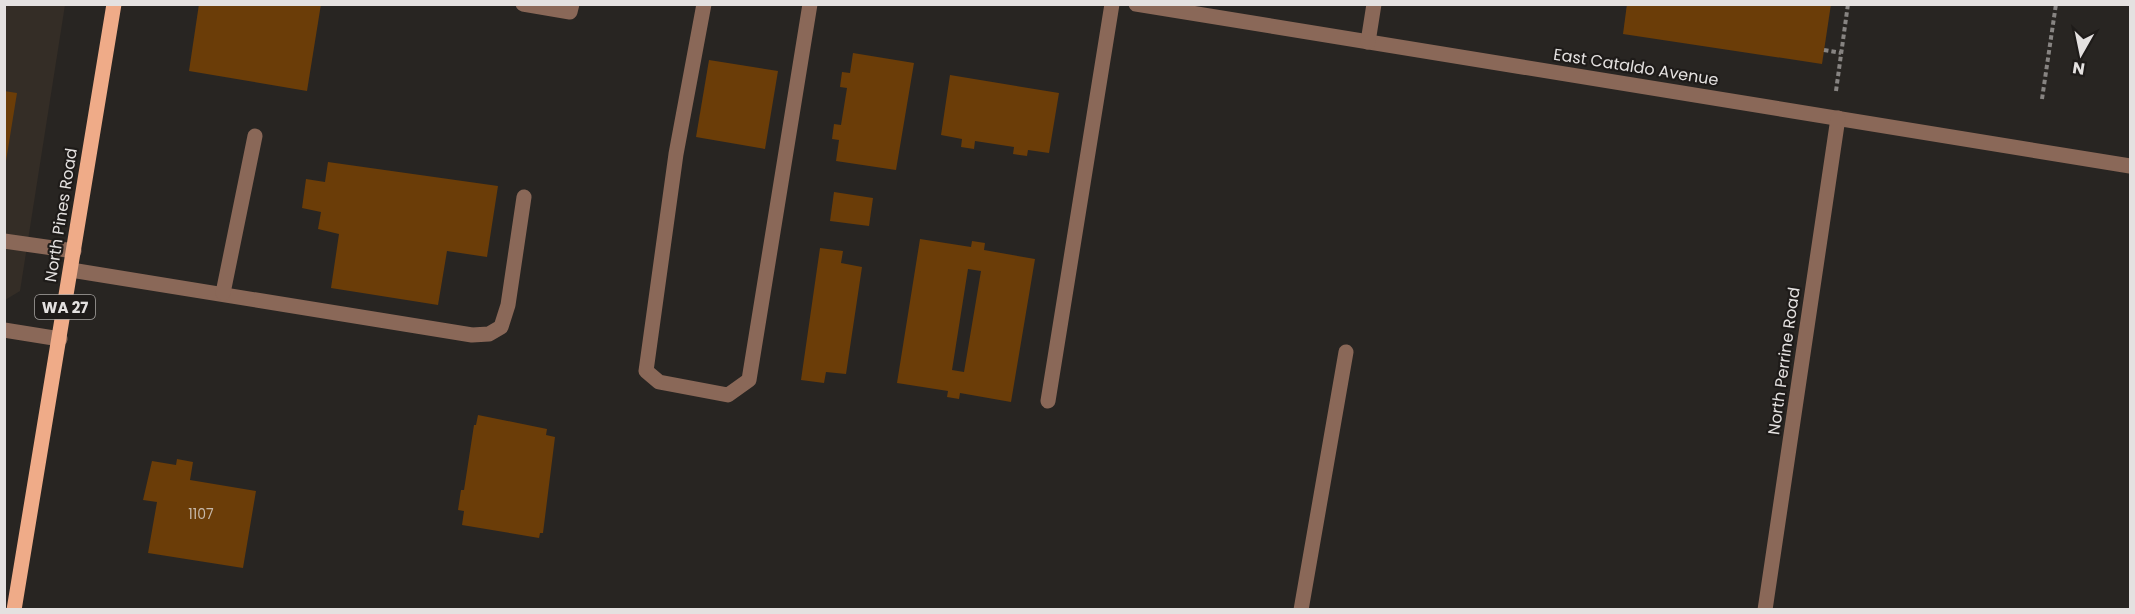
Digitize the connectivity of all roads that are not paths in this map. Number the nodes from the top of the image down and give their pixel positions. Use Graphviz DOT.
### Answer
graph roads {
  1 [pos="114,4"];
  2 [pos="523,4"];
  3 [pos="572,4"];
  4 [pos="704,4"];
  5 [pos="810,4"];
  6 [pos="1112,4"];
  7 [pos="1136,4"];
  8 [pos="1374,4"];
  9 [pos="1166,7"];
  10 [pos="1368,42"];
  11 [pos="1838,118"];
  12 [pos="255,136"];
  13 [pos="2130,165"];
  14 [pos="524,197"];
  15 [pos="4,241"];
  16 [pos="74,252"];
  17 [pos="71,270"];
  18 [pos="223,293"];
  19 [pos="4,330"];
  20 [pos="60,339"];
  21 [pos="1346,352"];
  22 [pos="1048,401"];
  23 [pos="14,609"];
  24 [pos="1301,609"];
  25 [pos="1765,609"];
  1 -- 16 [label="main road, North Pines Road / WA 27"];
  2 -- 3 [label="street"];
  4 -- 5 [label="street"];
  6 -- 22 [label="street"];
  7 -- 9 [label="street, East Cataldo Avenue"];
  8 -- 10 [label="street"];
  9 -- 10 [label="street, East Cataldo Avenue"];
  10 -- 11 [label="street, East Cataldo Avenue"];
  11 -- 13 [label="street, East Cataldo Avenue"];
  11 -- 25 [label="street, North Perrine Road"];
  12 -- 18 [label="street"];
  14 -- 18 [label="street"];
  15 -- 16 [label="street"];
  16 -- 17 [label="main road, North Pines Road / WA 27"];
  17 -- 18 [label="street"];
  17 -- 20 [label="main road, North Pines Road / WA 27"];
  19 -- 20 [label="street"];
  20 -- 23 [label="main road, North Pines Road / WA 27"];
  21 -- 24 [label="street"];
}
